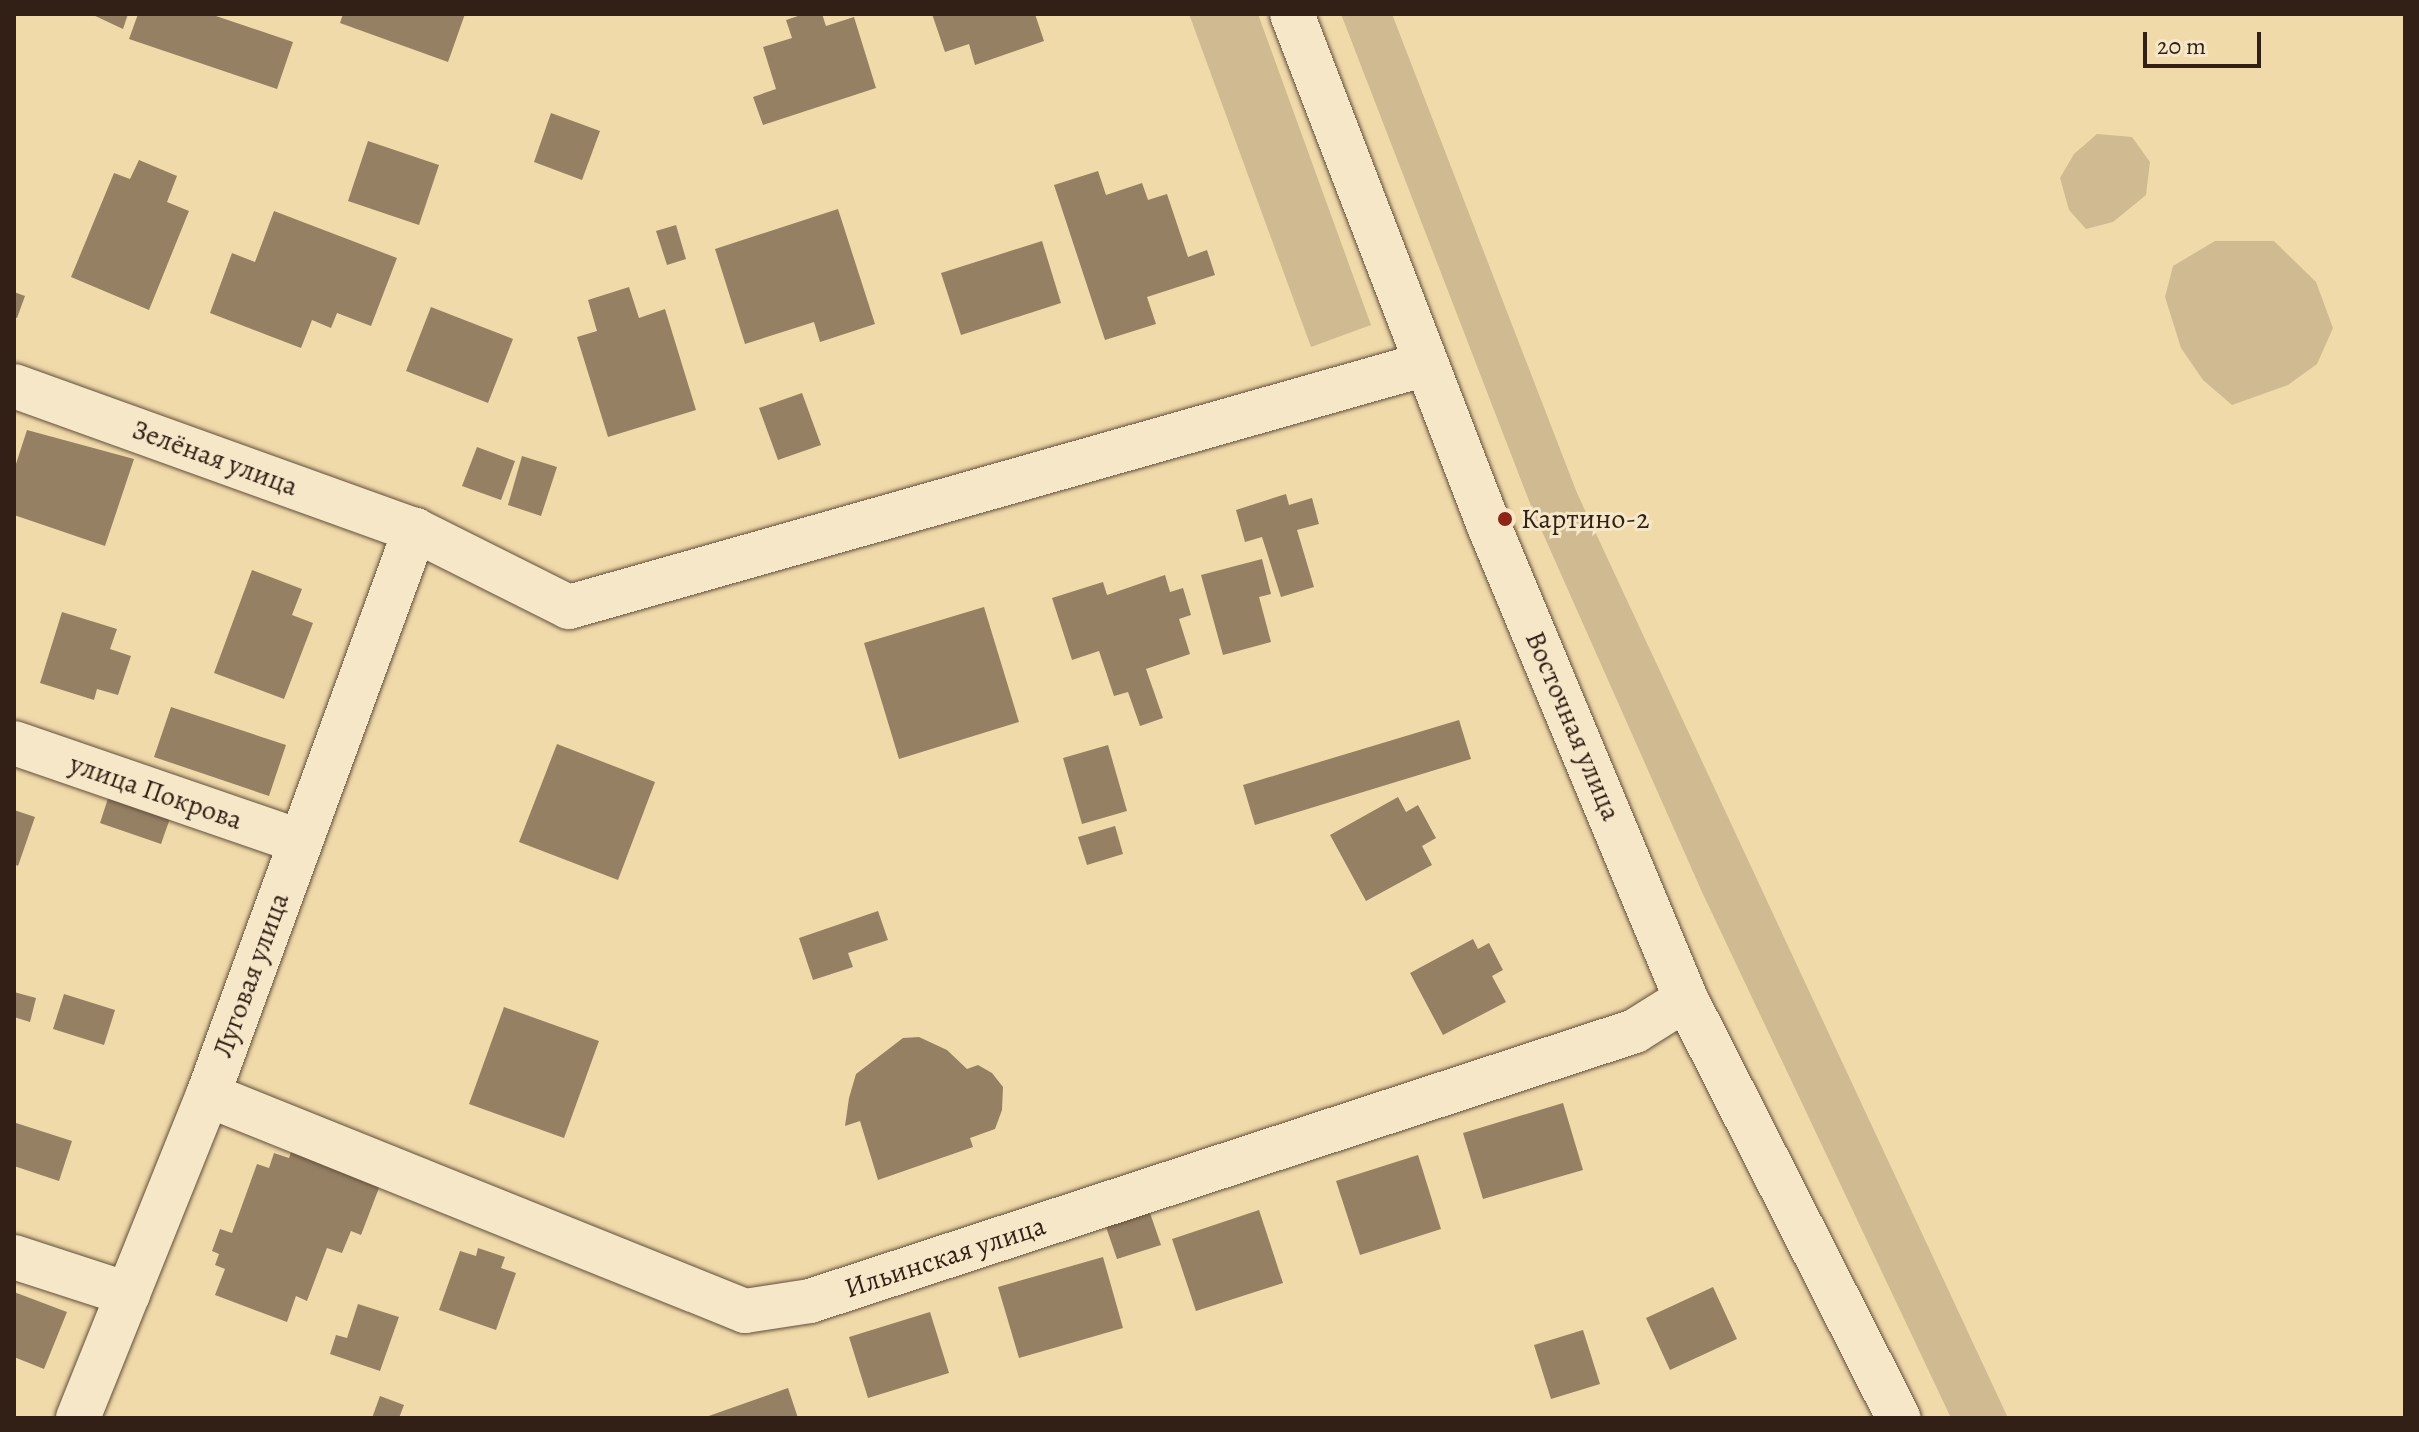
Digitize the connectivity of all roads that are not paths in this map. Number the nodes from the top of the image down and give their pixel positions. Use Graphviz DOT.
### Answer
graph roads {
  1 [pos="1292,14"];
  2 [pos="1426,364"];
  3 [pos="14,386"];
  4 [pos="415,530"];
  5 [pos="14,743"];
  6 [pos="299,841"];
  7 [pos="1686,999"];
  8 [pos="208,1095"];
  9 [pos="14,1257"];
  10 [pos="128,1294"];
  11 [pos="78,1418"];
  12 [pos="1899,1418"];
  1 -- 2 [label="street, Восточная улица"];
  2 -- 4 [label="street, Зелёная улица"];
  2 -- 7 [label="street, Восточная улица"];
  3 -- 4 [label="street, Зелёная улица"];
  4 -- 6 [label="street, Луговая улица"];
  5 -- 6 [label="street, улица Покрова"];
  6 -- 8 [label="street, Луговая улица"];
  7 -- 8 [label="street, Ильинская улица"];
  7 -- 12 [label="street, Восточная улица"];
  8 -- 10 [label="street, Луговая улица"];
  9 -- 10 [label="street"];
  10 -- 11 [label="street, Луговая улица"];
}
